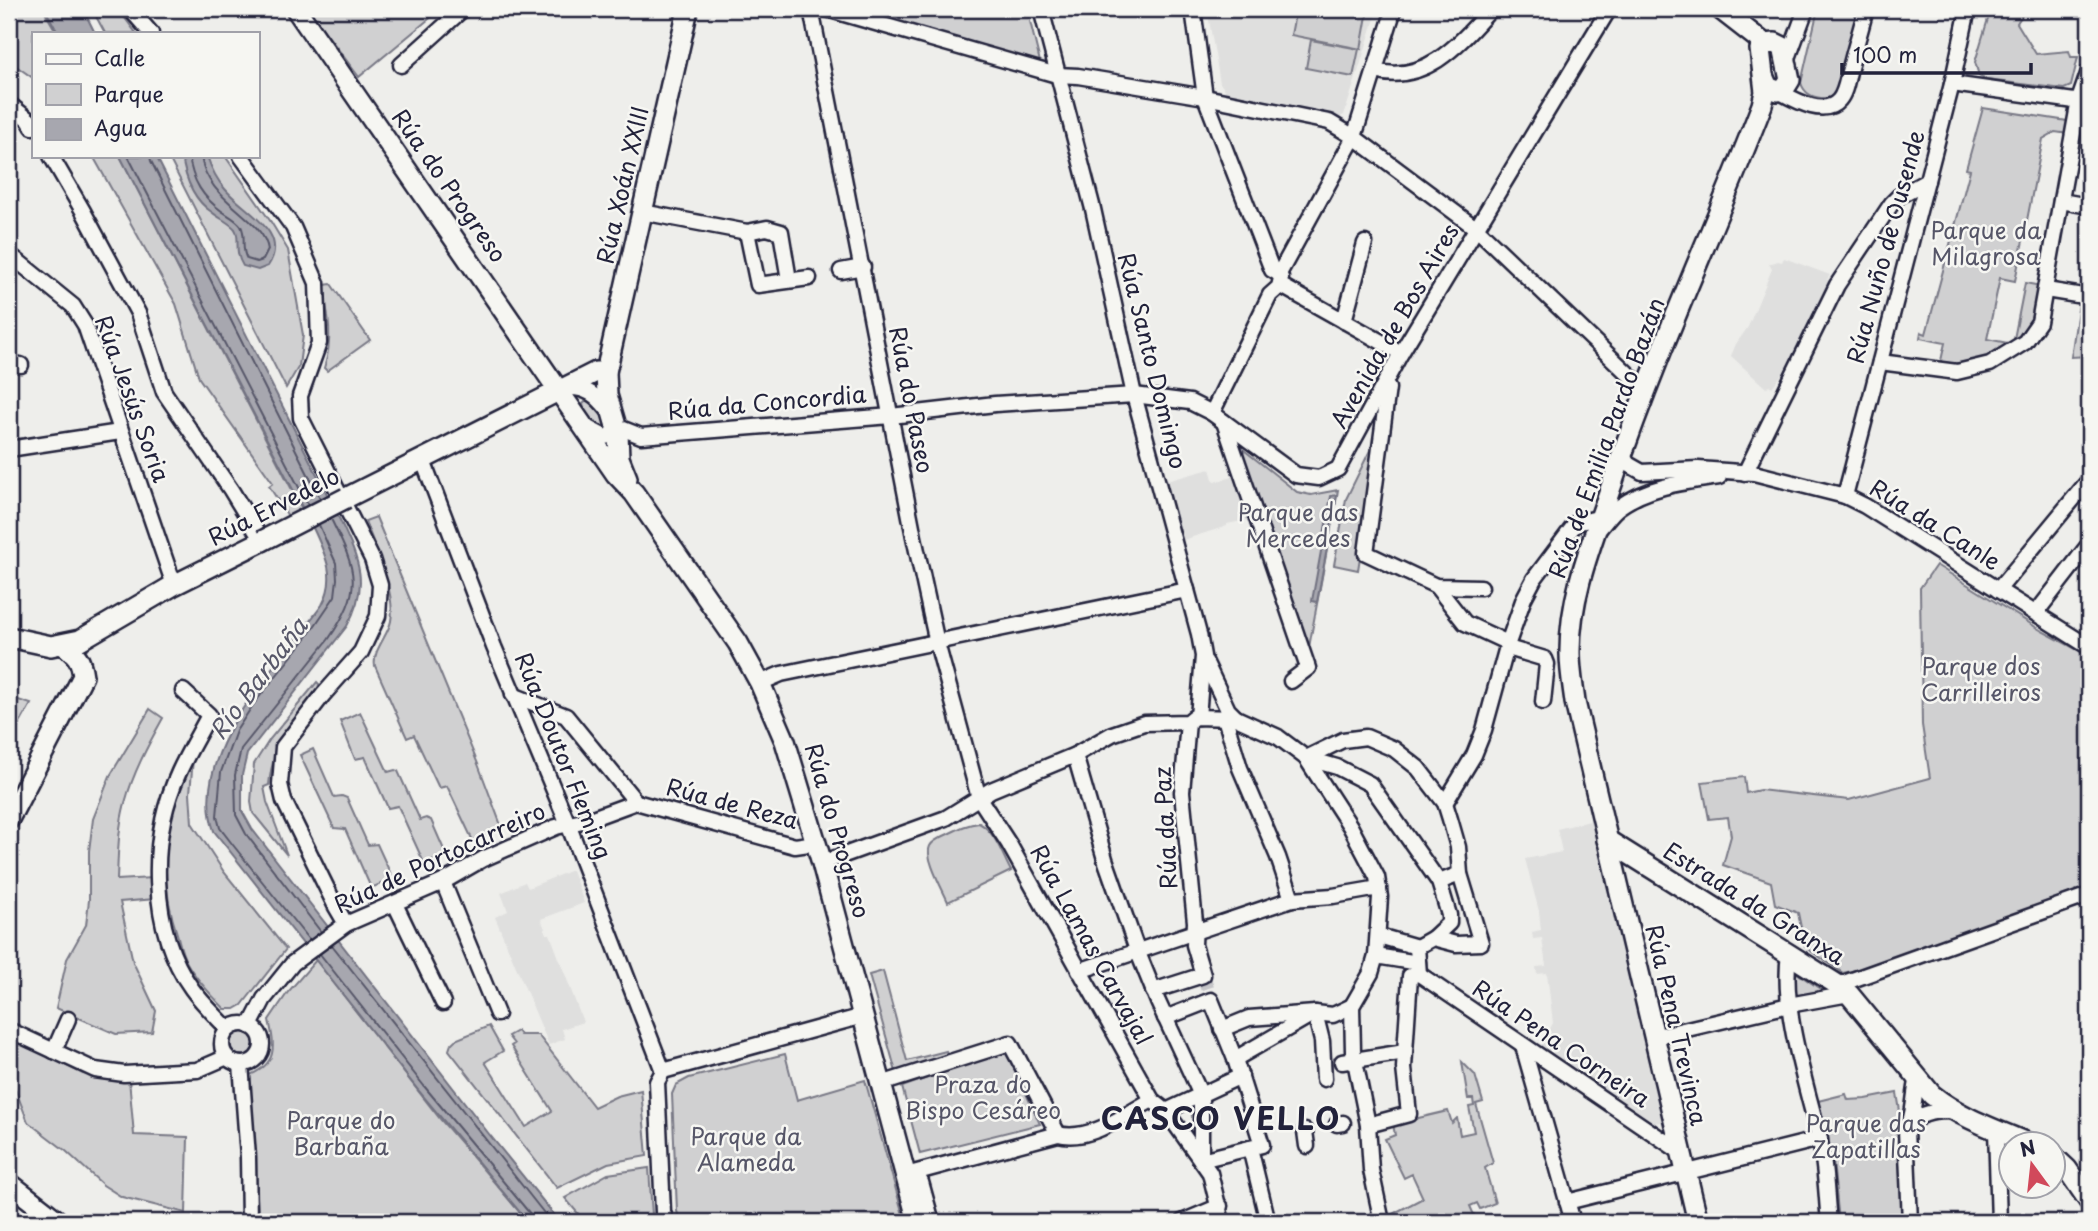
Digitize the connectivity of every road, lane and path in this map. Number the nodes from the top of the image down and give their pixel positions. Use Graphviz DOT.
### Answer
graph roads {
  1 [pos="130,9"];
  2 [pos="296,9"];
  3 [pos="463,9"];
  4 [pos="688,9"];
  5 [pos="811,9"];
  6 [pos="827,9"];
  7 [pos="1041,9"];
  8 [pos="1193,9"];
  9 [pos="1394,9"];
  10 [pos="1491,9"];
  11 [pos="1609,9"];
  12 [pos="1720,9"];
  13 [pos="1806,9"];
  14 [pos="1866,9"];
  15 [pos="1968,9"];
  16 [pos="1800,29"];
  17 [pos="150,32"];
  18 [pos="1763,43"];
  19 [pos="401,65"];
  20 [pos="1375,71"];
  21 [pos="2089,71"];
  22 [pos="1057,75"];
  23 [pos="1776,84"];
  24 [pos="1952,84"];
  25 [pos="1205,97"];
  26 [pos="2084,102"];
  27 [pos="9,104"];
  28 [pos="32,125"];
  29 [pos="1354,136"];
  30 [pos="52,158"];
  31 [pos="242,158"];
  32 [pos="1927,181"];
  33 [pos="2061,201"];
  34 [pos="2089,206"];
  35 [pos="642,212"];
  36 [pos="1477,229"];
  37 [pos="747,232"];
  38 [pos="1365,243"];
  39 [pos="9,254"];
  40 [pos="863,267"];
  41 [pos="841,271"];
  42 [pos="809,278"];
  43 [pos="789,280"];
  44 [pos="1276,284"];
  45 [pos="2046,290"];
  46 [pos="2089,297"];
  47 [pos="1344,321"];
  48 [pos="1401,353"];
  49 [pos="1880,362"];
  50 [pos="606,372"];
  51 [pos="1390,376"];
  52 [pos="572,390"];
  53 [pos="1645,390"];
  54 [pos="1134,396"];
  55 [pos="891,416"];
  56 [pos="1218,418"];
  57 [pos="579,419"];
  58 [pos="614,420"];
  59 [pos="120,432"];
  60 [pos="9,449"];
  61 [pos="1622,455"];
  62 [pos="422,458"];
  63 [pos="1745,473"];
  64 [pos="2089,480"];
  65 [pos="631,488"];
  66 [pos="1611,489"];
  67 [pos="341,493"];
  68 [pos="1845,496"];
  69 [pos="1631,500"];
  70 [pos="1598,525"];
  71 [pos="262,541"];
  72 [pos="2089,549"];
  73 [pos="174,586"];
  74 [pos="1436,586"];
  75 [pos="1481,587"];
  76 [pos="1187,590"];
  77 [pos="1997,590"];
  78 [pos="2036,613"];
  79 [pos="9,636"];
  80 [pos="937,642"];
  81 [pos="63,645"];
  82 [pos="1508,645"];
  83 [pos="2089,646"];
  84 [pos="1203,656"];
  85 [pos="1291,681"];
  86 [pos="760,682"];
  87 [pos="183,691"];
  88 [pos="513,695"];
  89 [pos="1543,702"];
  90 [pos="1231,718"];
  91 [pos="1193,719"];
  92 [pos="1075,755"];
  93 [pos="1306,758"];
  94 [pos="979,798"];
  95 [pos="636,803"];
  96 [pos="1445,803"];
  97 [pos="9,819"];
  98 [pos="568,824"];
  99 [pos="1607,840"];
  100 [pos="816,843"];
  101 [pos="822,863"];
  102 [pos="1460,874"];
  103 [pos="443,882"];
  104 [pos="1439,882"];
  105 [pos="1379,888"];
  106 [pos="2089,895"];
  107 [pos="1292,899"];
  108 [pos="395,904"];
  109 [pos="346,923"];
  110 [pos="1195,931"];
  111 [pos="1379,936"];
  112 [pos="1424,943"];
  113 [pos="1135,944"];
  114 [pos="1789,954"];
  115 [pos="1376,956"];
  116 [pos="1079,971"];
  117 [pos="1414,972"];
  118 [pos="1843,990"];
  119 [pos="1153,991"];
  120 [pos="443,1003"];
  121 [pos="1788,1004"];
  122 [pos="1352,1006"];
  123 [pos="1315,1013"];
  124 [pos="497,1014"];
  125 [pos="863,1016"];
  126 [pos="68,1018"];
  127 [pos="1165,1018"];
  128 [pos="250,1026"];
  129 [pos="1222,1028"];
  130 [pos="228,1029"];
  131 [pos="9,1030"];
  132 [pos="1653,1037"];
  133 [pos="1523,1046"];
  134 [pos="54,1051"];
  135 [pos="1405,1052"];
  136 [pos="227,1057"];
  137 [pos="1236,1059"];
  138 [pos="241,1064"];
  139 [pos="1334,1066"];
  140 [pos="663,1071"];
  141 [pos="1241,1076"];
  142 [pos="1918,1078"];
  143 [pos="881,1084"];
  144 [pos="1201,1095"];
  145 [pos="1152,1100"];
  146 [pos="1166,1111"];
  147 [pos="1955,1111"];
  148 [pos="1368,1125"];
  149 [pos="1909,1127"];
  150 [pos="1996,1130"];
  151 [pos="1058,1134"];
  152 [pos="1820,1139"];
  153 [pos="1250,1148"];
  154 [pos="1201,1160"];
  155 [pos="1684,1163"];
  156 [pos="2066,1168"];
  157 [pos="906,1175"];
  158 [pos="9,1183"];
  159 [pos="1998,1200"];
  160 [pos="2089,1200"];
  161 [pos="1567,1202"];
  162 [pos="1220,1206"];
  163 [pos="59,1222"];
  164 [pos="249,1222"];
  165 [pos="666,1222"];
  166 [pos="918,1222"];
  167 [pos="932,1222"];
  168 [pos="1182,1222"];
  169 [pos="1222,1222"];
  170 [pos="1268,1222"];
  171 [pos="1382,1222"];
  172 [pos="1573,1222"];
  173 [pos="1698,1222"];
  174 [pos="1829,1222"];
  175 [pos="1910,1222"];
  176 [pos="1999,1222"];
  1 -- 17 [label="street"];
  2 -- 52 [label="street, Rúa do Progreso"];
  3 -- 19 [label="street"];
  4 -- 35 [label="street, Rúa Xoán XXIII"];
  5 -- 40 [label="street, Rúa do Paseo"];
  6 -- 22 [label="street"];
  7 -- 22 [label="street, Rúa Santo Domingo"];
  8 -- 25 [label="street"];
  9 -- 20 [label="street"];
  10 -- 20 [label="street"];
  11 -- 36 [label="street, Avenida de Bos Aires"];
  12 -- 18 [label="street"];
  13 -- 16 [label="street"];
  14 -- 23 [label="street"];
  15 -- 24 [label="street, Rúa Nuño de Ousende"];
  16 -- 18 [label="street"];
  16 -- 23 [label="street"];
  18 -- 23 [label="street"];
  18 -- 23 [label="street"];
  20 -- 29 [label="street"];
  21 -- 26 [label="street"];
  22 -- 25 [label="street"];
  22 -- 54 [label="street, Rúa Santo Domingo"];
  23 -- 53 [label="street, Rúa de Emilia Pardo Bazán"];
  24 -- 26 [label="street"];
  24 -- 32 [label="street, Rúa Nuño de Ousende"];
  25 -- 29 [label="street"];
  25 -- 44 [label="street"];
  26 -- 33 [label="street"];
  27 -- 28 [label="street"];
  29 -- 36 [label="street"];
  29 -- 44 [label="street"];
  30 -- 71 [label="street"];
  31 -- 67 [label="street"];
  32 -- 49 [label="street, Rúa Nuño de Ousende"];
  32 -- 63 [label="street"];
  33 -- 34 [label="street"];
  33 -- 45 [label="street"];
  35 -- 37 [label="street"];
  35 -- 50 [label="street, Rúa Xoán XXIII"];
  36 -- 48 [label="street, Avenida de Bos Aires"];
  36 -- 53 [label="street"];
  37 -- 43 [label="street"];
  37 -- 43 [label="street"];
  38 -- 47 [label="street"];
  39 -- 59 [label="street, Rúa Jesús Soria"];
  40 -- 41 [label="street"];
  40 -- 55 [label="street, Rúa do Paseo"];
  42 -- 43 [label="street"];
  44 -- 47 [label="street"];
  44 -- 56 [label="street"];
  45 -- 46 [label="street"];
  45 -- 49 [label="street"];
  47 -- 48 [label="street"];
  48 -- 51 [label="street, Avenida de Bos Aires"];
  49 -- 68 [label="street, Rúa Nuño de Ousende"];
  50 -- 52 [label="street"];
  50 -- 58 [label="street, Rúa Xoán XXIII"];
  51 -- 56 [label="street, Avenida de Bos Aires"];
  51 -- 74 [label="street"];
  52 -- 57 [label="street, Rúa do Progreso"];
  52 -- 58 [label="street, Rúa do Progreso"];
  52 -- 62 [label="street, Rúa Ervedelo"];
  53 -- 61 [label="street, Rúa de Emilia Pardo Bazán"];
  54 -- 55 [label="street, Rúa da Concordia"];
  54 -- 56 [label="street, Avenida de Bos Aires"];
  54 -- 76 [label="street, Rúa Santo Domingo"];
  55 -- 58 [label="street, Rúa da Concordia"];
  55 -- 80 [label="street, Rúa do Paseo"];
  56 -- 85 [label="street"];
  57 -- 58 [label="street"];
  57 -- 65 [label="street, Rúa do Progreso"];
  58 -- 65 [label="street, Rúa do Progreso"];
  59 -- 60 [label="street"];
  59 -- 73 [label="street, Rúa Jesús Soria"];
  61 -- 63 [label="street, Rúa da Canle"];
  61 -- 66 [label="street, Rúa de Emilia Pardo Bazán"];
  62 -- 67 [label="street, Rúa Ervedelo"];
  62 -- 88 [label="street, Rúa Doutor Fleming"];
  63 -- 68 [label="street, Rúa da Canle"];
  63 -- 69 [label="street, Rúa da Canle"];
  64 -- 77 [label="street"];
  65 -- 86 [label="street, Rúa do Progreso"];
  66 -- 69 [label="street"];
  66 -- 70 [label="street, Rúa de Emilia Pardo Bazán"];
  67 -- 71 [label="street, Rúa Ervedelo, bridge"];
  67 -- 109 [label="street"];
  68 -- 77 [label="street, Rúa da Canle"];
  69 -- 70 [label="street, Rúa da Canle"];
  70 -- 82 [label="street"];
  70 -- 99 [label="street, Rúa de Emilia Pardo Bazán"];
  71 -- 73 [label="street, Rúa Ervedelo"];
  72 -- 78 [label="street"];
  73 -- 81 [label="street, Rúa Ervedelo"];
  74 -- 75 [label="street"];
  74 -- 82 [label="street"];
  76 -- 80 [label="street"];
  76 -- 84 [label="street, Rúa Santo Domingo"];
  77 -- 78 [label="street, Rúa da Canle"];
  78 -- 83 [label="street, Rúa da Canle"];
  79 -- 81 [label="street, Rúa Ervedelo"];
  80 -- 86 [label="street"];
  80 -- 94 [label="street, Rúa do Paseo"];
  81 -- 97 [label="street"];
  82 -- 89 [label="street"];
  82 -- 96 [label="street"];
  84 -- 90 [label="street"];
  84 -- 91 [label="street, Rúa da Paz"];
  86 -- 100 [label="street, Rúa do Progreso"];
  87 -- 130 [label="street"];
  88 -- 95 [label="street, Rúa de Reza"];
  88 -- 98 [label="street, Rúa Doutor Fleming"];
  90 -- 91 [label="street"];
  90 -- 93 [label="street"];
  90 -- 107 [label="street"];
  91 -- 92 [label="street"];
  91 -- 110 [label="street, Rúa da Paz"];
  92 -- 94 [label="street"];
  92 -- 113 [label="street"];
  93 -- 96 [label="street"];
  93 -- 104 [label="street"];
  93 -- 105 [label="street"];
  94 -- 101 [label="street"];
  94 -- 116 [label="street, Rúa Lamas Carvajal"];
  95 -- 98 [label="street, Rúa de Reza"];
  95 -- 100 [label="street, Rúa de Reza"];
  96 -- 102 [label="street"];
  98 -- 103 [label="street, Rúa de Portocarreiro"];
  98 -- 140 [label="street, Rúa Doutor Fleming"];
  99 -- 114 [label="street, Estrada da Granxa"];
  99 -- 132 [label="street, Rúa Pena Trevinca"];
  100 -- 101 [label="street, Rúa do Progreso"];
  101 -- 125 [label="street, Rúa do Progreso"];
  102 -- 104 [label="street"];
  102 -- 112 [label="street"];
  103 -- 108 [label="street, Rúa de Portocarreiro"];
  103 -- 124 [label="street"];
  104 -- 112 [label="street"];
  105 -- 107 [label="street"];
  105 -- 111 [label="street"];
  106 -- 118 [label="street"];
  107 -- 110 [label="street"];
  108 -- 109 [label="street, Rúa de Portocarreiro"];
  108 -- 120 [label="street"];
  109 -- 128 [label="street, Rúa de Portocarreiro"];
  110 -- 113 [label="street"];
  110 -- 119 [label="street, Rúa da Paz"];
  111 -- 112 [label="street"];
  111 -- 115 [label="street"];
  112 -- 117 [label="street"];
  113 -- 116 [label="street"];
  113 -- 119 [label="street"];
  114 -- 118 [label="street, Estrada da Granxa"];
  114 -- 121 [label="street"];
  115 -- 117 [label="street"];
  115 -- 122 [label="street"];
  116 -- 145 [label="street, Rúa Lamas Carvajal"];
  117 -- 133 [label="street, Rúa Pena Corneira"];
  117 -- 135 [label="street"];
  118 -- 121 [label="street"];
  118 -- 142 [label="street, Estrada da Granxa"];
  119 -- 127 [label="street"];
  121 -- 132 [label="street"];
  121 -- 152 [label="street"];
  122 -- 123 [label="street"];
  122 -- 139 [label="street"];
  123 -- 129 [label="street"];
  123 -- 137 [label="street"];
  123 -- 139 [label="street"];
  125 -- 140 [label="street"];
  125 -- 143 [label="street, Rúa do Progreso"];
  126 -- 134 [label="street"];
  127 -- 129 [label="street"];
  127 -- 144 [label="street"];
  128 -- 130 [label="street"];
  128 -- 138 [label="street"];
  129 -- 137 [label="street"];
  130 -- 136 [label="street"];
  131 -- 134 [label="street"];
  132 -- 155 [label="street, Rúa Pena Trevinca"];
  133 -- 155 [label="street, Rúa Pena Corneira"];
  133 -- 161 [label="street"];
  134 -- 136 [label="street"];
  135 -- 139 [label="street"];
  135 -- 148 [label="street"];
  136 -- 138 [label="street"];
  137 -- 141 [label="street"];
  138 -- 164 [label="street"];
  139 -- 148 [label="street"];
  140 -- 165 [label="street"];
  141 -- 144 [label="street"];
  141 -- 153 [label="street"];
  142 -- 147 [label="street, Estrada da Granxa"];
  142 -- 149 [label="street"];
  143 -- 151 [label="street"];
  143 -- 157 [label="street, Rúa do Progreso"];
  144 -- 146 [label="street"];
  144 -- 154 [label="street"];
  145 -- 146 [label="street, Rúa Lamas Carvajal"];
  145 -- 151 [label="street"];
  146 -- 154 [label="street, Rúa Lamas Carvajal"];
  147 -- 149 [label="street"];
  147 -- 150 [label="street, Estrada da Granxa"];
  148 -- 171 [label="street"];
  149 -- 175 [label="street"];
  151 -- 157 [label="street"];
  152 -- 155 [label="street"];
  152 -- 174 [label="street"];
  153 -- 154 [label="street"];
  153 -- 170 [label="street"];
  154 -- 162 [label="street"];
  155 -- 161 [label="street"];
  155 -- 173 [label="street, Rúa Pena Trevinca"];
  156 -- 160 [label="street"];
  157 -- 166 [label="street, Rúa do Progreso"];
  157 -- 167 [label="street"];
  158 -- 163 [label="street"];
  159 -- 176 [label="street"];
  161 -- 172 [label="street"];
  162 -- 168 [label="street"];
  162 -- 169 [label="street"];
}
